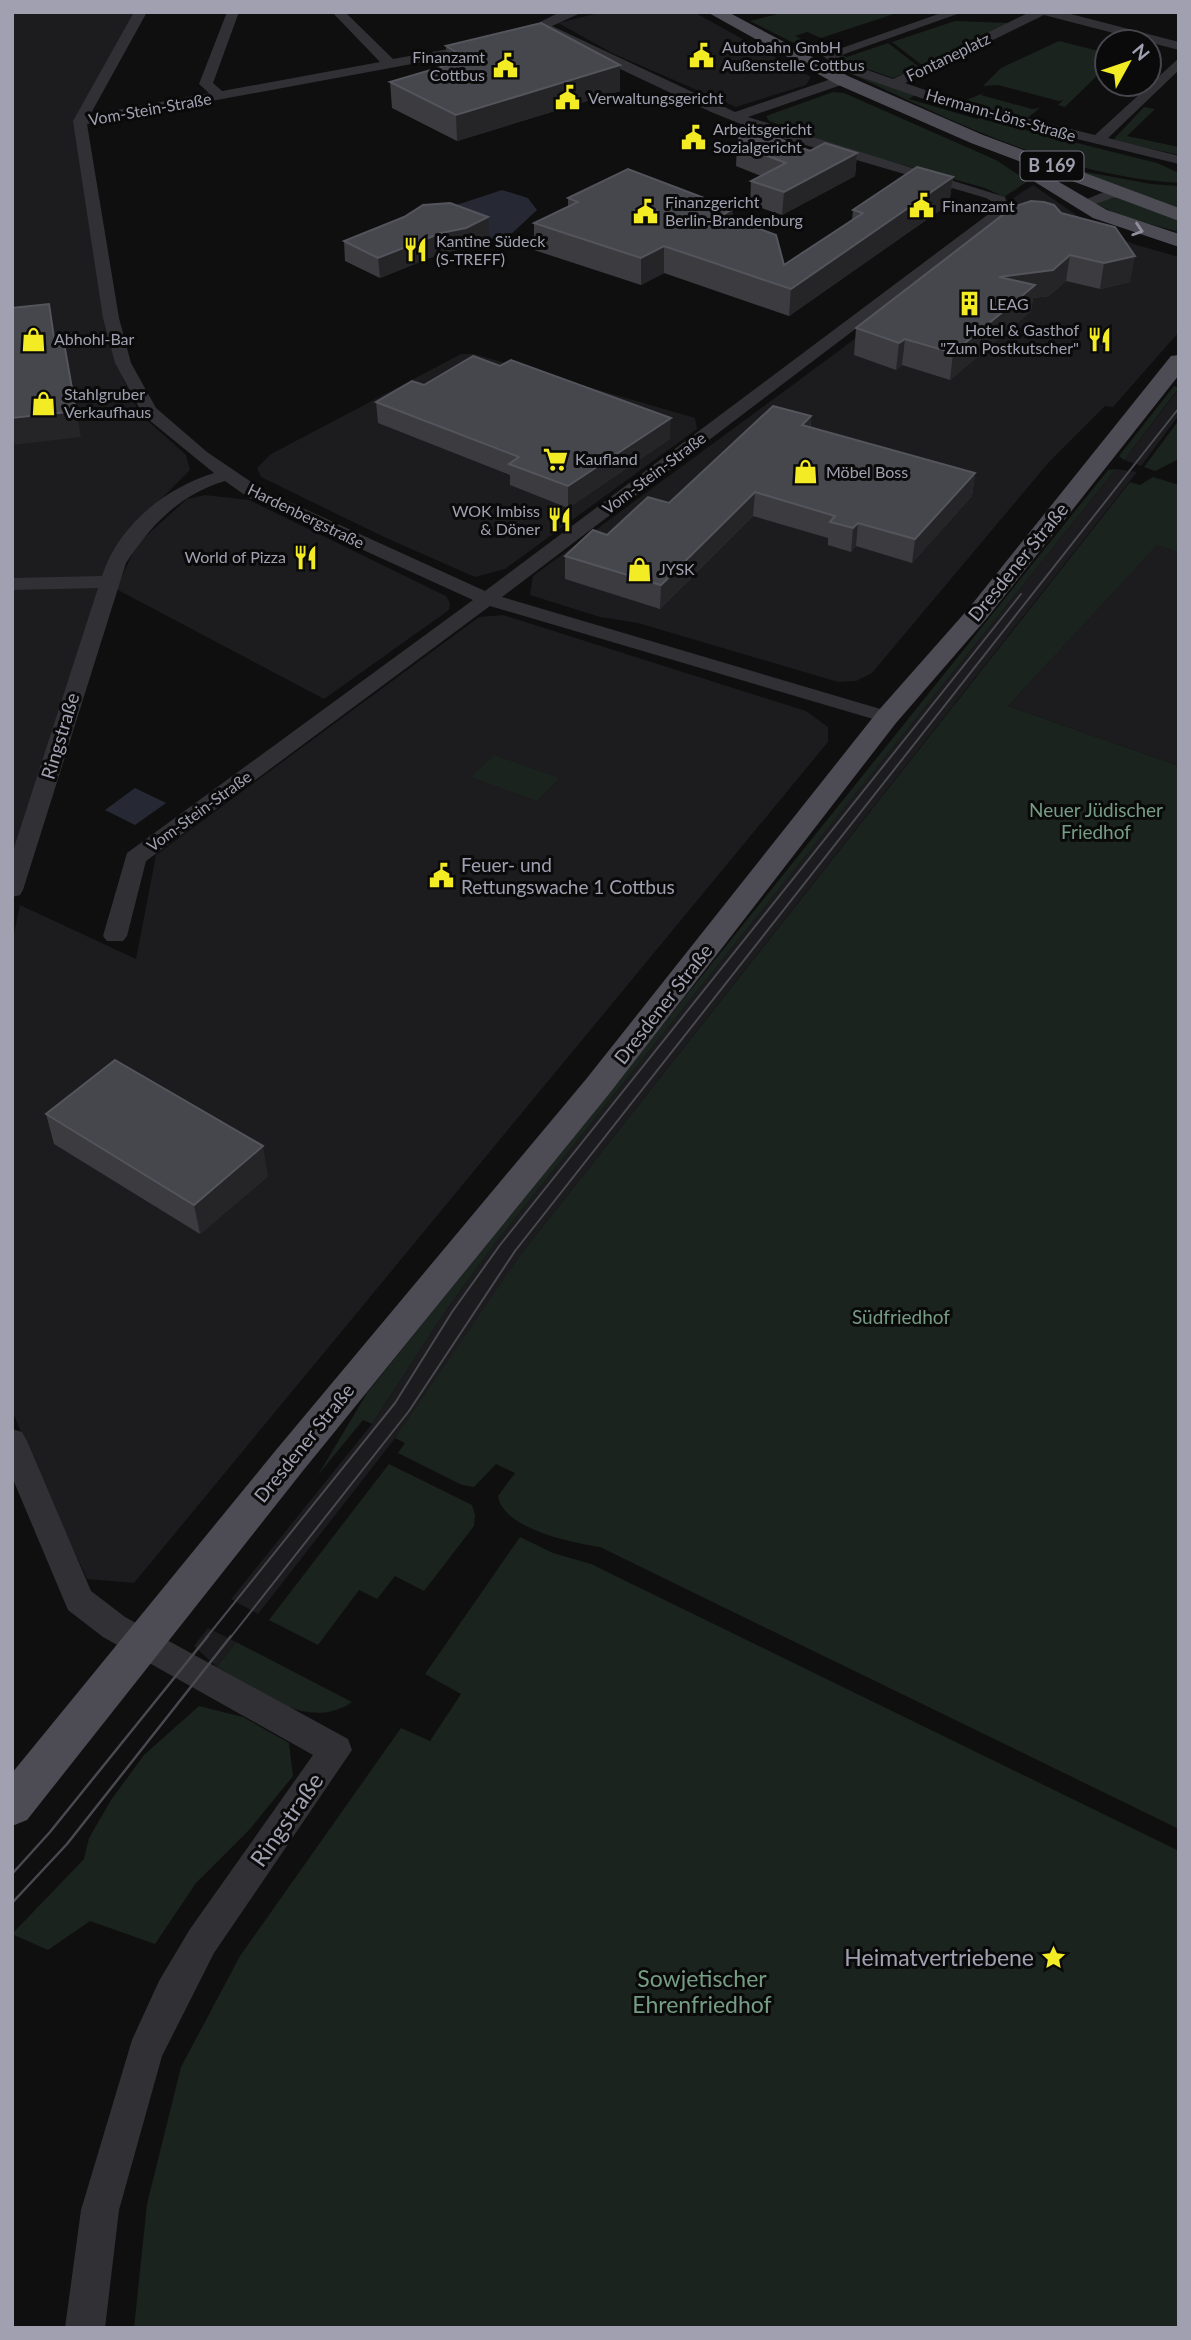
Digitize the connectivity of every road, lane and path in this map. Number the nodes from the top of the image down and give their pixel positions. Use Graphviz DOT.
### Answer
graph roads {
  1 [pos="141,12"];
  2 [pos="233,12"];
  3 [pos="338,12"];
  4 [pos="577,12"];
  5 [pos="715,12"];
  6 [pos="957,12"];
  7 [pos="1041,12"];
  8 [pos="1047,12"];
  9 [pos="1102,12"];
  10 [pos="1084,22"];
  11 [pos="499,43"];
  12 [pos="1179,46"];
  13 [pos="829,55"];
  14 [pos="1179,62"];
  15 [pos="391,64"];
  16 [pos="842,80"];
  17 [pos="893,84"];
  18 [pos="220,96"];
  19 [pos="734,117"];
  20 [pos="80,121"];
  21 [pos="977,139"];
  22 [pos="1096,142"];
  23 [pos="1179,160"];
  24 [pos="1126,195"];
  25 [pos="1083,204"];
  26 [pos="1179,215"];
  27 [pos="1179,241"];
  28 [pos="1179,361"];
  29 [pos="223,471"];
  30 [pos="109,582"];
  31 [pos="12,584"];
  32 [pos="486,599"];
  33 [pos="887,718"];
  34 [pos="12,890"];
  35 [pos="115,936"];
  36 [pos="12,1441"];
  37 [pos="142,1643"];
  38 [pos="12,1806"];
  39 [pos="85,2328"];
  1 -- 20 [label="street"];
  2 -- 18 [label="street, Vom-Stein-Straße"];
  3 -- 15 [label="street"];
  4 -- 19 [label="street, Vom-Stein-Straße"];
  5 -- 16 [label="main road, Hermann-Löns-Straße / B 169"];
  6 -- 13 [label="street, Fontaneplatz"];
  7 -- 17 [label="street, Fontaneplatz"];
  8 -- 10 [label="street"];
  9 -- 10 [label="street"];
  10 -- 12 [label="street"];
  11 -- 15 [label="street, Vom-Stein-Straße"];
  13 -- 17 [label="street, Hermann-Löns-Straße"];
  14 -- 22 [label="street"];
  15 -- 18 [label="street, Vom-Stein-Straße"];
  16 -- 19 [label="street"];
  16 -- 21 [label="main road, Hermann-Löns-Straße / B 169"];
  17 -- 22 [label="street, Hermann-Löns-Straße"];
  18 -- 20 [label="street, Vom-Stein-Straße"];
  19 -- 32 [label="street, Vom-Stein-Straße"];
  20 -- 29 [label="street, Hardenbergstraße"];
  21 -- 24 [label="main road, Hermann-Löns-Straße / B 169"];
  21 -- 25 [label="main road, Hermann-Löns-Straße / B 169"];
  22 -- 23 [label="street, Hermann-Löns-Straße"];
  24 -- 25 [label="street"];
  24 -- 26 [label="main road, Hermann-Löns-Straße / B 169"];
  25 -- 27 [label="main road, Hermann-Löns-Straße / B 169, one-way"];
  28 -- 33 [label="main road, Dresdener Straße"];
  29 -- 30 [label="street, Ringstraße"];
  29 -- 32 [label="street, Hardenbergstraße"];
  30 -- 31 [label="street"];
  30 -- 34 [label="street, Ringstraße"];
  32 -- 33 [label="street, Hardenbergstraße"];
  32 -- 35 [label="street, Vom-Stein-Straße"];
  33 -- 37 [label="main road, Dresdener Straße"];
  36 -- 37 [label="street, Ringstraße"];
  37 -- 38 [label="main road, Dresdener Straße"];
  37 -- 39 [label="street, Ringstraße"];
}
